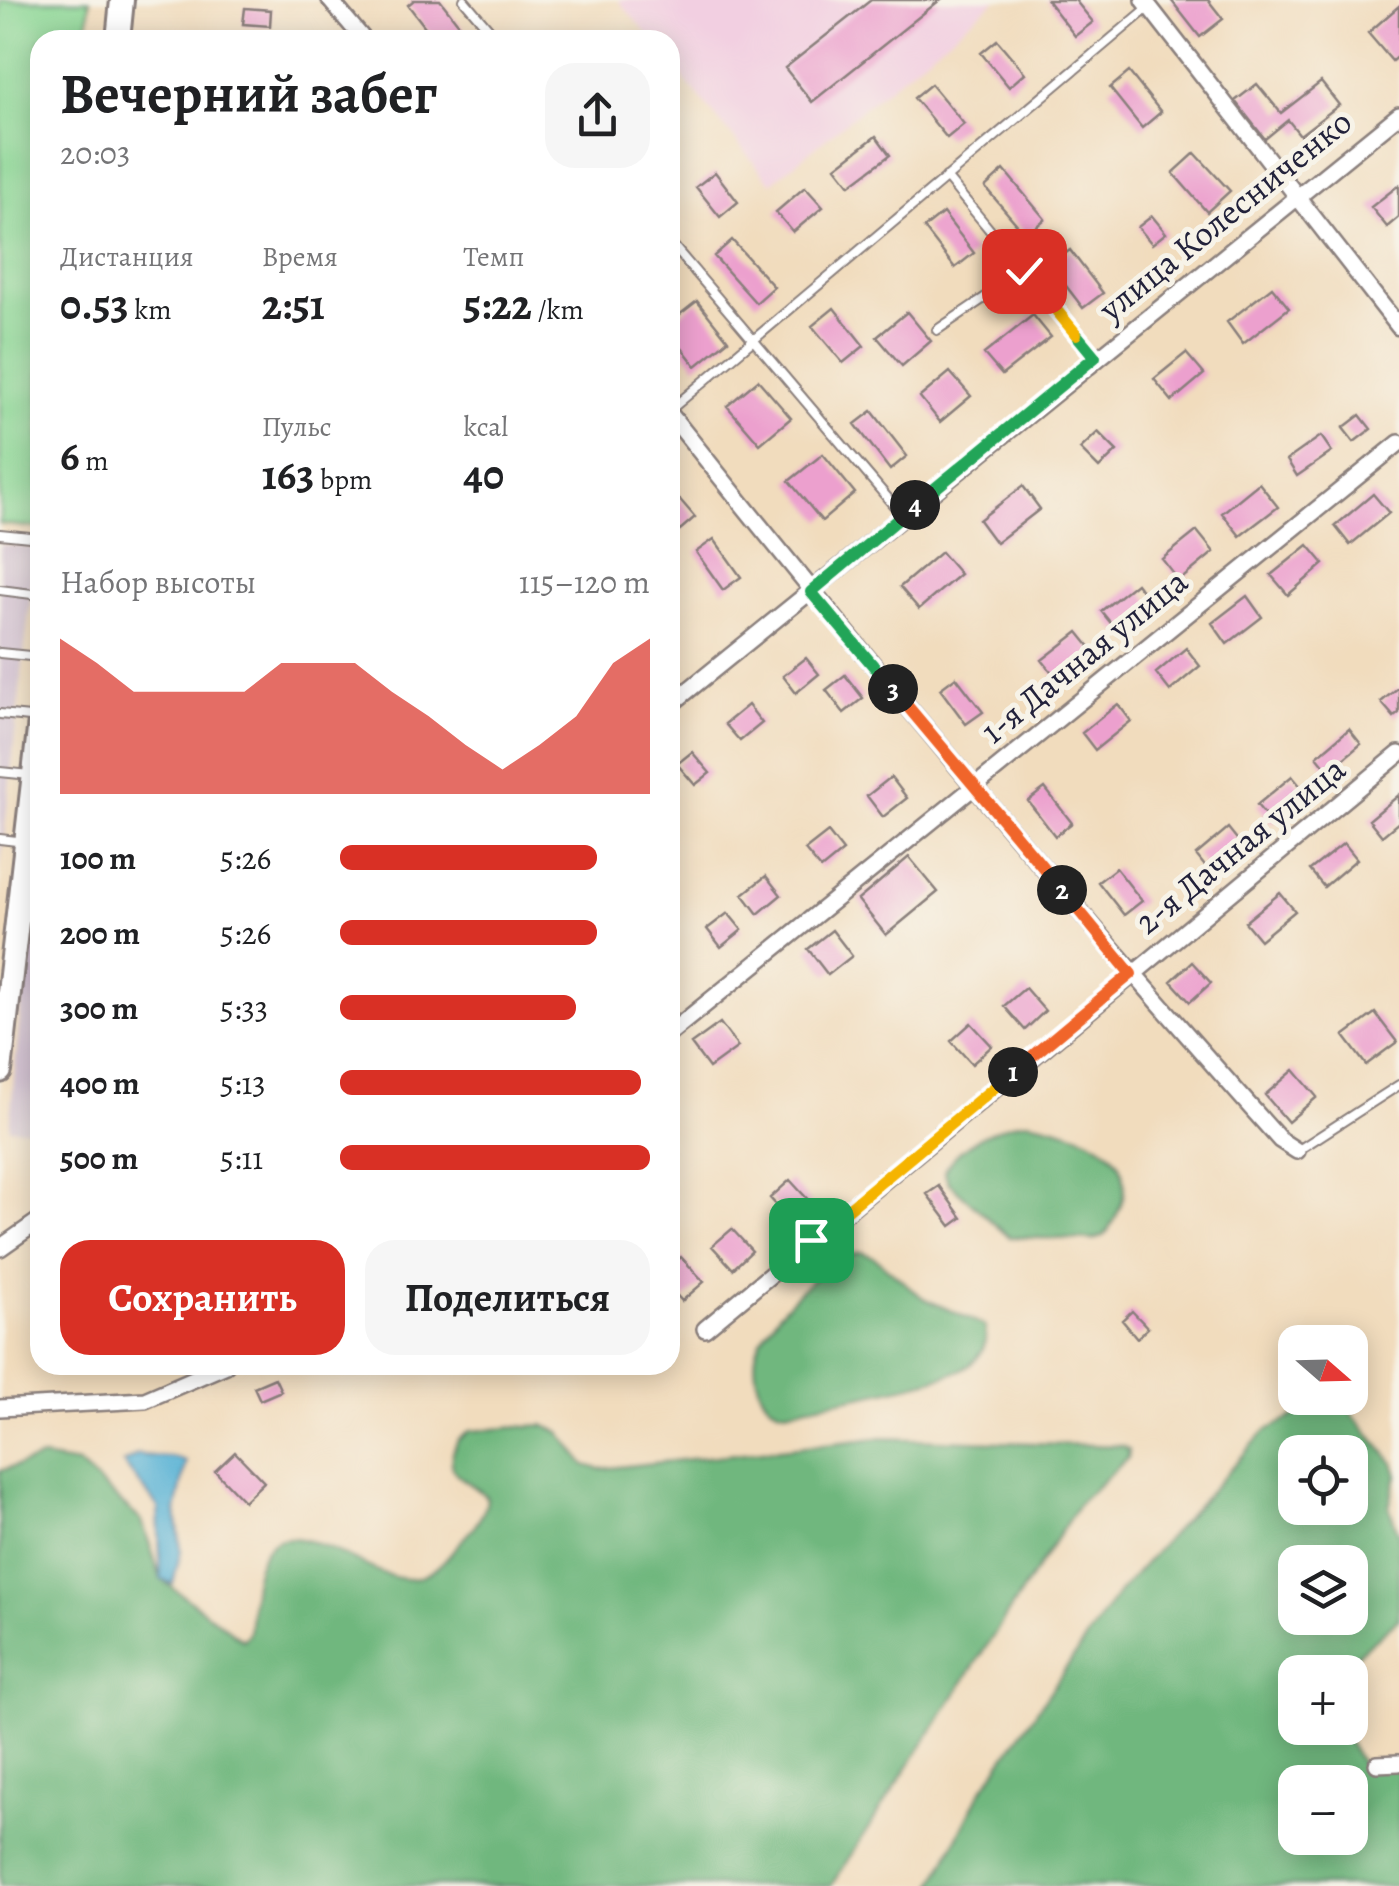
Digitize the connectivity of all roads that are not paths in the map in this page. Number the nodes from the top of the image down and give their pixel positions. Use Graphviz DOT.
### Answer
graph roads {
  1 [pos="122,0"];
  2 [pos="330,0"];
  3 [pos="464,0"];
  4 [pos="1147,3"];
  5 [pos="119,30"];
  6 [pos="356,30"];
  7 [pos="490,30"];
  8 [pos="1399,114"];
  9 [pos="946,177"];
  10 [pos="1295,198"];
  11 [pos="680,254"];
  12 [pos="1024,271"];
  13 [pos="1399,327"];
  14 [pos="937,330"];
  15 [pos="752,340"];
  16 [pos="1095,357"];
  17 [pos="680,413"];
  18 [pos="680,431"];
  19 [pos="1399,443"];
  20 [pos="902,515"];
  21 [pos="0,534"];
  22 [pos="30,537"];
  23 [pos="0,590"];
  24 [pos="811,592"];
  25 [pos="30,594"];
  26 [pos="0,653"];
  27 [pos="30,656"];
  28 [pos="680,697"];
  29 [pos="0,714"];
  30 [pos="30,718"];
  31 [pos="1399,754"];
  32 [pos="0,772"];
  33 [pos="30,776"];
  34 [pos="973,783"];
  35 [pos="30,809"];
  36 [pos="0,839"];
  37 [pos="26,842"];
  38 [pos="9,905"];
  39 [pos="6,965"];
  40 [pos="1131,974"];
  41 [pos="680,1024"];
  42 [pos="1,1056"];
  43 [pos="1399,1085"];
  44 [pos="1297,1150"];
  45 [pos="30,1227"];
  46 [pos="0,1248"];
  47 [pos="704,1329"];
  48 [pos="203,1375"];
  49 [pos="0,1408"];
  50 [pos="1399,1763"];
  51 [pos="1377,1764"];
  1 -- 5 [label="main road"];
  2 -- 6 [label="street"];
  3 -- 7 [label="lane"];
  4 -- 9 [label="lane"];
  4 -- 10 [label="street"];
  8 -- 10 [label="street, улица Колесниченко"];
  9 -- 12 [label="lane"];
  9 -- 15 [label="lane"];
  10 -- 13 [label="street"];
  10 -- 16 [label="street, улица Колесниченко"];
  11 -- 15 [label="lane"];
  12 -- 14 [label="lane"];
  12 -- 16 [label="lane"];
  15 -- 17 [label="lane"];
  15 -- 20 [label="lane"];
  16 -- 20 [label="street, улица Колесниченко"];
  18 -- 24 [label="street"];
  19 -- 34 [label="street, 1-я Дачная улица"];
  20 -- 24 [label="street, улица Колесниченко"];
  21 -- 22 [label="lane"];
  23 -- 25 [label="lane"];
  24 -- 28 [label="street, улица Колесниченко"];
  24 -- 34 [label="street"];
  26 -- 27 [label="lane"];
  29 -- 30 [label="lane"];
  31 -- 40 [label="street, 2-я Дачная улица"];
  32 -- 33 [label="lane"];
  34 -- 40 [label="street"];
  34 -- 41 [label="street, 1-я Дачная улица"];
  35 -- 37 [label="main road"];
  36 -- 37 [label="lane"];
  37 -- 38 [label="main road"];
  38 -- 39 [label="main road"];
  39 -- 42 [label="main road"];
  40 -- 44 [label="street"];
  40 -- 47 [label="street, 2-я Дачная улица"];
  43 -- 44 [label="lane"];
  45 -- 46 [label="street"];
  48 -- 49 [label="street"];
  50 -- 51 [label="street"];
}
